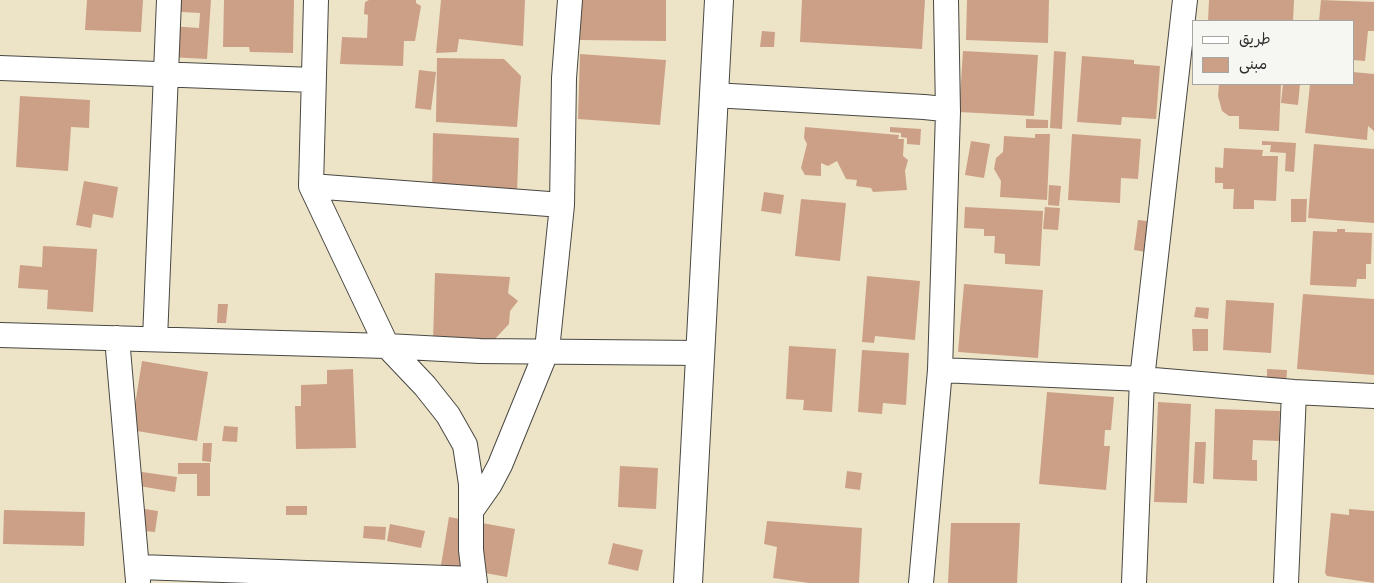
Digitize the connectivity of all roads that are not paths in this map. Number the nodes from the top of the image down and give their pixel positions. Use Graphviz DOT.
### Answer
graph roads {
  1 [pos="169,0"];
  2 [pos="316,0"];
  3 [pos="570,0"];
  4 [pos="719,0"];
  5 [pos="946,0"];
  6 [pos="1186,0"];
  7 [pos="0,68"];
  8 [pos="166,75"];
  9 [pos="313,80"];
  10 [pos="713,95"];
  11 [pos="948,112"];
  12 [pos="311,186"];
  13 [pos="562,205"];
  14 [pos="0,335"];
  15 [pos="117,338"];
  16 [pos="155,339"];
  17 [pos="387,346"];
  18 [pos="547,350"];
  19 [pos="700,353"];
  20 [pos="940,370"];
  21 [pos="1142,378"];
  22 [pos="1294,392"];
  23 [pos="1374,396"];
  24 [pos="470,511"];
  25 [pos="138,575"];
  26 [pos="475,581"];
  27 [pos="688,583"];
  28 [pos="921,583"];
  29 [pos="1134,583"];
  30 [pos="1286,583"];
  1 -- 8 [label="street"];
  2 -- 9 [label="street"];
  3 -- 13 [label="street"];
  4 -- 10 [label="street"];
  5 -- 11 [label="street"];
  6 -- 21 [label="street"];
  7 -- 8 [label="street"];
  8 -- 9 [label="street"];
  8 -- 16 [label="street"];
  9 -- 12 [label="street"];
  10 -- 11 [label="street"];
  10 -- 19 [label="street"];
  11 -- 20 [label="street"];
  12 -- 13 [label="street"];
  12 -- 17 [label="street"];
  13 -- 18 [label="street"];
  14 -- 15 [label="street"];
  15 -- 16 [label="street"];
  15 -- 25 [label="street"];
  16 -- 17 [label="street"];
  17 -- 18 [label="street"];
  17 -- 24 [label="street"];
  18 -- 19 [label="street"];
  18 -- 24 [label="street"];
  19 -- 27 [label="street"];
  20 -- 21 [label="street"];
  20 -- 28 [label="street"];
  21 -- 22 [label="street"];
  21 -- 29 [label="street"];
  22 -- 23 [label="street"];
  22 -- 30 [label="street"];
  24 -- 26 [label="street"];
  25 -- 26 [label="street"];
}
